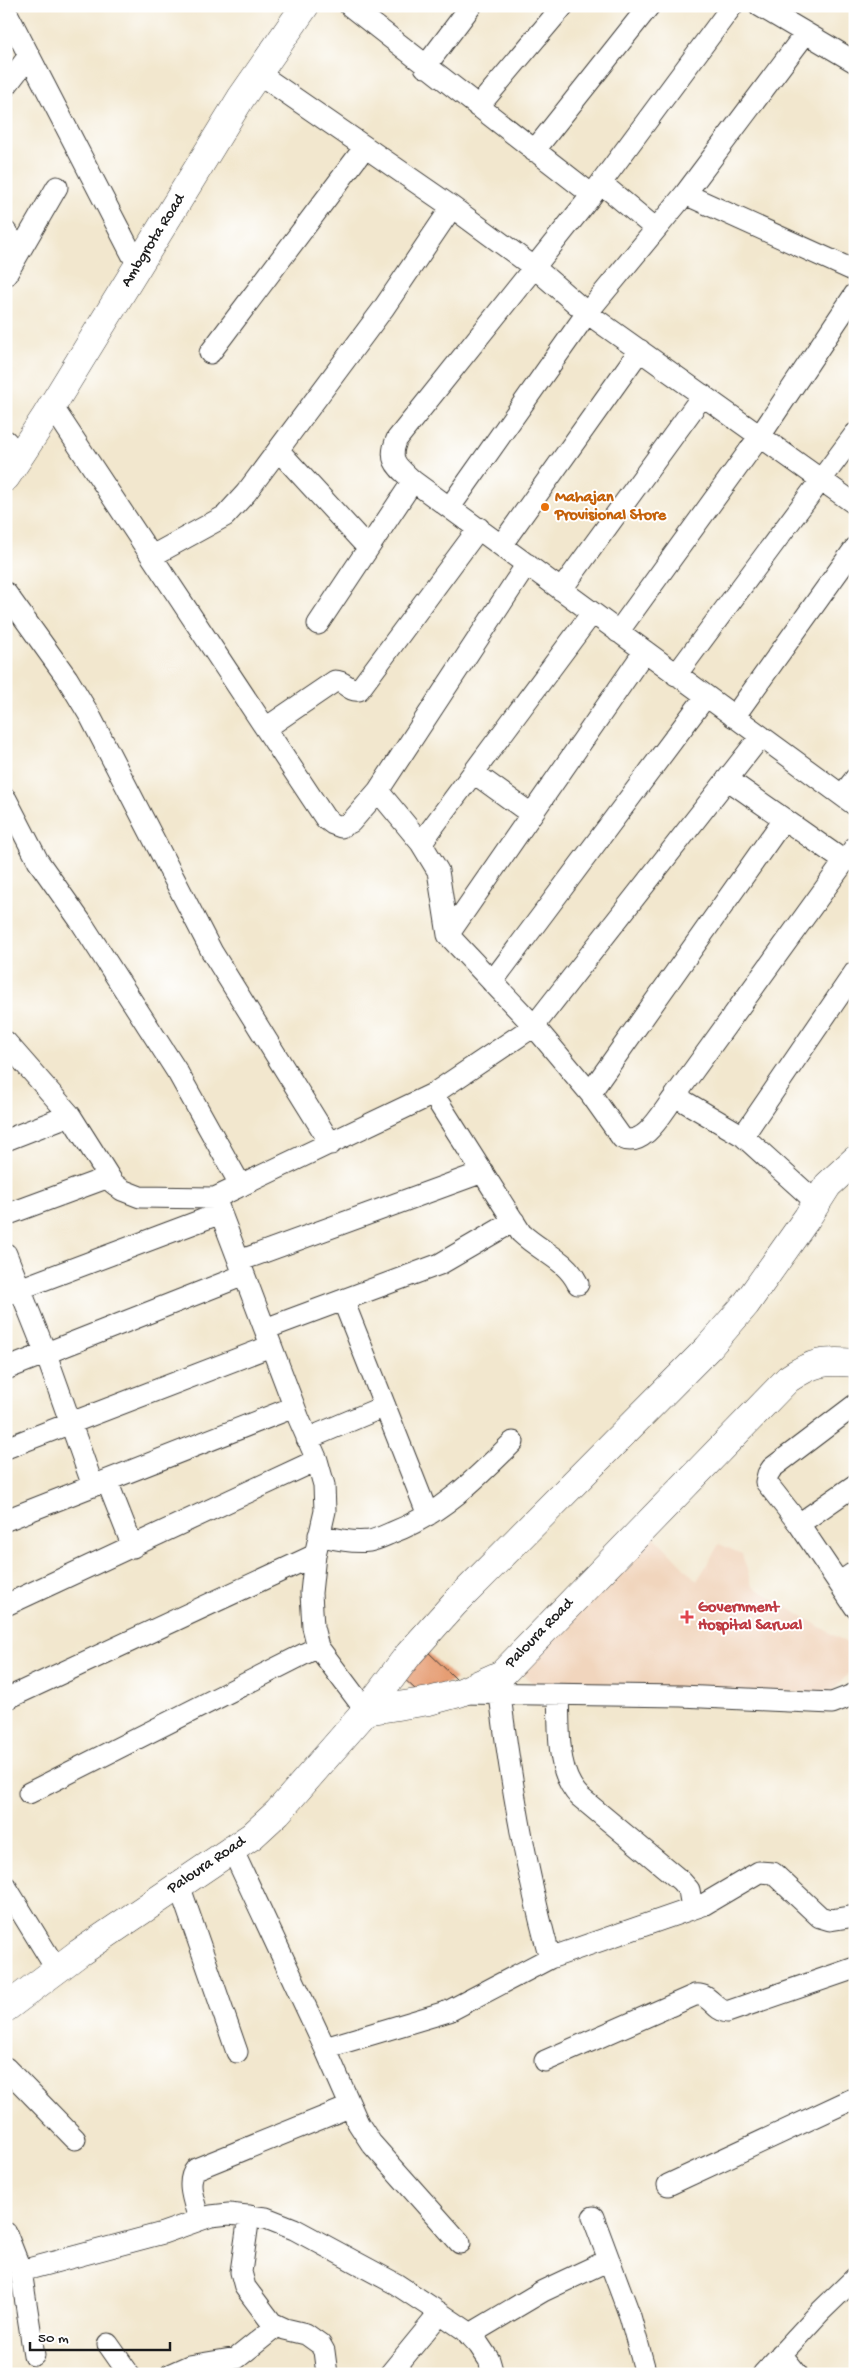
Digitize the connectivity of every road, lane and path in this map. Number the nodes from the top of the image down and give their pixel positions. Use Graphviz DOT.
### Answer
graph roads {
  1 [pos="305,6"];
  2 [pos="350,6"];
  3 [pos="471,6"];
  4 [pos="563,6"];
  5 [pos="649,6"];
  6 [pos="732,6"];
  7 [pos="760,6"];
  8 [pos="6,11"];
  9 [pos="805,34"];
  10 [pos="29,56"];
  11 [pos="855,62"];
  12 [pos="425,67"];
  13 [pos="258,73"];
  14 [pos="6,86"];
  15 [pos="478,107"];
  16 [pos="365,147"];
  17 [pos="534,151"];
  18 [pos="56,187"];
  19 [pos="596,189"];
  20 [pos="685,194"];
  21 [pos="452,207"];
  22 [pos="656,229"];
  23 [pos="6,232"];
  24 [pos="20,250"];
  25 [pos="138,266"];
  26 [pos="535,268"];
  27 [pos="855,271"];
  28 [pos="6,275"];
  29 [pos="855,294"];
  30 [pos="587,313"];
  31 [pos="640,350"];
  32 [pos="210,353"];
  33 [pos="703,395"];
  34 [pos="52,406"];
  35 [pos="855,434"];
  36 [pos="760,436"];
  37 [pos="278,450"];
  38 [pos="11,458"];
  39 [pos="823,480"];
  40 [pos="413,481"];
  41 [pos="855,504"];
  42 [pos="450,507"];
  43 [pos="479,528"];
  44 [pos="502,544"];
  45 [pos="368,548"];
  46 [pos="855,548"];
  47 [pos="152,556"];
  48 [pos="527,564"];
  49 [pos="562,590"];
  50 [pos="6,593"];
  51 [pos="592,613"];
  52 [pos="318,624"];
  53 [pos="618,632"];
  54 [pos="644,652"];
  55 [pos="676,675"];
  56 [pos="706,696"];
  57 [pos="734,717"];
  58 [pos="266,728"];
  59 [pos="761,736"];
  60 [pos="474,773"];
  61 [pos="727,779"];
  62 [pos="378,792"];
  63 [pos="851,793"];
  64 [pos="6,799"];
  65 [pos="531,814"];
  66 [pos="784,820"];
  67 [pos="421,844"];
  68 [pos="849,854"];
  69 [pos="448,935"];
  70 [pos="855,972"];
  71 [pos="492,982"];
  72 [pos="534,1026"];
  73 [pos="6,1042"];
  74 [pos="590,1093"];
  75 [pos="433,1094"];
  76 [pos="675,1096"];
  77 [pos="70,1115"];
  78 [pos="743,1136"];
  79 [pos="6,1140"];
  80 [pos="331,1144"];
  81 [pos="855,1160"];
  82 [pos="482,1172"];
  83 [pos="109,1177"];
  84 [pos="240,1186"];
  85 [pos="816,1202"];
  86 [pos="218,1206"];
  87 [pos="6,1215"];
  88 [pos="514,1221"];
  89 [pos="6,1254"];
  90 [pos="242,1268"];
  91 [pos="578,1284"];
  92 [pos="13,1292"];
  93 [pos="343,1300"];
  94 [pos="268,1337"];
  95 [pos="46,1354"];
  96 [pos="855,1363"];
  97 [pos="6,1369"];
  98 [pos="855,1405"];
  99 [pos="385,1406"];
  100 [pos="294,1407"];
  101 [pos="70,1423"];
  102 [pos="308,1439"];
  103 [pos="513,1442"];
  104 [pos="6,1448"];
  105 [pos="317,1460"];
  106 [pos="100,1483"];
  107 [pos="855,1485"];
  108 [pos="428,1515"];
  109 [pos="6,1520"];
  110 [pos="799,1524"];
  111 [pos="317,1545"];
  112 [pos="133,1547"];
  113 [pos="847,1578"];
  114 [pos="6,1605"];
  115 [pos="855,1607"];
  116 [pos="318,1647"];
  117 [pos="459,1693"];
  118 [pos="855,1694"];
  119 [pos="558,1695"];
  120 [pos="500,1696"];
  121 [pos="6,1700"];
  122 [pos="366,1711"];
  123 [pos="29,1793"];
  124 [pos="232,1849"];
  125 [pos="179,1885"];
  126 [pos="6,1887"];
  127 [pos="692,1908"];
  128 [pos="855,1916"];
  129 [pos="550,1958"];
  130 [pos="855,1968"];
  131 [pos="57,1970"];
  132 [pos="6,2008"];
  133 [pos="325,2048"];
  134 [pos="236,2052"];
  135 [pos="545,2061"];
  136 [pos="6,2068"];
  137 [pos="855,2098"];
  138 [pos="349,2107"];
  139 [pos="75,2139"];
  140 [pos="668,2185"];
  141 [pos="249,2216"];
  142 [pos="592,2217"];
  143 [pos="199,2219"];
  144 [pos="6,2234"];
  145 [pos="460,2243"];
  146 [pos="609,2260"];
  147 [pos="15,2267"];
  148 [pos="855,2278"];
  149 [pos="440,2314"];
  150 [pos="277,2326"];
  151 [pos="470,2335"];
  152 [pos="108,2344"];
  153 [pos="781,2354"];
  154 [pos="34,2355"];
  155 [pos="226,2368"];
  156 [pos="129,2374"];
  157 [pos="171,2374"];
  158 [pos="327,2374"];
  159 [pos="390,2374"];
  160 [pos="493,2374"];
  161 [pos="646,2374"];
  162 [pos="763,2374"];
  163 [pos="797,2374"];
  1 -- 13 [label="main road, Ambgrota Road"];
  2 -- 12 [label="street"];
  3 -- 12 [label="street"];
  4 -- 15 [label="street"];
  5 -- 17 [label="street"];
  6 -- 19 [label="street"];
  7 -- 9 [label="street"];
  8 -- 10 [label="street"];
  9 -- 11 [label="street"];
  9 -- 20 [label="street"];
  10 -- 14 [label="street"];
  10 -- 25 [label="street"];
  12 -- 15 [label="street"];
  13 -- 16 [label="street"];
  13 -- 25 [label="main road, Ambgrota Road"];
  15 -- 17 [label="street"];
  16 -- 21 [label="street"];
  16 -- 32 [label="street"];
  17 -- 19 [label="street"];
  18 -- 24 [label="street"];
  19 -- 22 [label="street"];
  19 -- 26 [label="street"];
  20 -- 22 [label="street"];
  20 -- 27 [label="street"];
  21 -- 26 [label="street"];
  21 -- 37 [label="street"];
  22 -- 30 [label="street"];
  23 -- 24 [label="street"];
  24 -- 28 [label="street"];
  25 -- 34 [label="main road, Ambgrota Road"];
  26 -- 30 [label="street"];
  26 -- 40 [label="street"];
  29 -- 36 [label="street"];
  30 -- 31 [label="street"];
  30 -- 42 [label="street"];
  31 -- 33 [label="street"];
  31 -- 44 [label="street"];
  33 -- 36 [label="street"];
  33 -- 49 [label="street"];
  34 -- 38 [label="main road, Ambgrota Road"];
  34 -- 47 [label="street"];
  35 -- 39 [label="street"];
  36 -- 39 [label="street"];
  36 -- 53 [label="street"];
  37 -- 45 [label="street"];
  37 -- 47 [label="street"];
  39 -- 41 [label="street"];
  39 -- 55 [label="street"];
  40 -- 42 [label="street"];
  40 -- 45 [label="street"];
  42 -- 43 [label="street"];
  43 -- 44 [label="street"];
  43 -- 58 [label="street"];
  44 -- 48 [label="street"];
  45 -- 52 [label="street"];
  46 -- 57 [label="street"];
  47 -- 58 [label="street"];
  48 -- 49 [label="street"];
  48 -- 62 [label="street"];
  49 -- 51 [label="street"];
  50 -- 80 [label="street"];
  51 -- 53 [label="street"];
  51 -- 60 [label="street"];
  53 -- 54 [label="street"];
  54 -- 55 [label="street"];
  54 -- 65 [label="street"];
  55 -- 56 [label="street"];
  56 -- 57 [label="street"];
  56 -- 71 [label="street"];
  57 -- 59 [label="street"];
  58 -- 62 [label="street"];
  59 -- 61 [label="street"];
  59 -- 63 [label="street"];
  60 -- 65 [label="street"];
  60 -- 67 [label="street"];
  61 -- 66 [label="street"];
  61 -- 72 [label="street"];
  62 -- 67 [label="street"];
  64 -- 84 [label="street"];
  65 -- 69 [label="street"];
  66 -- 68 [label="street"];
  66 -- 74 [label="street"];
  67 -- 69 [label="street"];
  68 -- 76 [label="street"];
  69 -- 71 [label="street"];
  70 -- 78 [label="street"];
  71 -- 72 [label="street"];
  72 -- 74 [label="street"];
  72 -- 75 [label="street"];
  73 -- 77 [label="street"];
  74 -- 76 [label="street"];
  75 -- 80 [label="street"];
  75 -- 82 [label="street"];
  76 -- 78 [label="street"];
  77 -- 79 [label="street"];
  77 -- 83 [label="street"];
  78 -- 85 [label="street"];
  80 -- 84 [label="street"];
  81 -- 85 [label="main road"];
  82 -- 88 [label="street"];
  82 -- 90 [label="street"];
  83 -- 86 [label="street"];
  83 -- 87 [label="street"];
  84 -- 86 [label="street"];
  85 -- 122 [label="main road"];
  86 -- 90 [label="street"];
  86 -- 92 [label="street"];
  88 -- 91 [label="street"];
  88 -- 93 [label="street"];
  89 -- 92 [label="street"];
  90 -- 94 [label="street"];
  90 -- 95 [label="street"];
  92 -- 95 [label="street"];
  93 -- 94 [label="street"];
  93 -- 99 [label="street"];
  94 -- 100 [label="street"];
  94 -- 101 [label="street"];
  95 -- 97 [label="street"];
  95 -- 101 [label="street"];
  96 -- 117 [label="main road, Paloura Road"];
  98 -- 110 [label="street"];
  99 -- 102 [label="street"];
  99 -- 108 [label="street"];
  100 -- 102 [label="street"];
  100 -- 106 [label="street"];
  101 -- 104 [label="street"];
  101 -- 106 [label="street"];
  102 -- 105 [label="street"];
  103 -- 108 [label="street"];
  105 -- 111 [label="street"];
  105 -- 112 [label="street"];
  106 -- 109 [label="street"];
  106 -- 112 [label="street"];
  107 -- 110 [label="street"];
  108 -- 111 [label="street"];
  110 -- 113 [label="street"];
  111 -- 116 [label="street"];
  111 -- 121 [label="street"];
  112 -- 114 [label="street"];
  113 -- 115 [label="street"];
  116 -- 122 [label="street"];
  116 -- 123 [label="street"];
  117 -- 120 [label="street"];
  117 -- 122 [label="main road, Paloura Road"];
  118 -- 119 [label="street"];
  119 -- 120 [label="street"];
  119 -- 127 [label="street"];
  120 -- 129 [label="street"];
  122 -- 124 [label="main road, Paloura Road"];
  124 -- 125 [label="main road, Paloura Road"];
  124 -- 133 [label="street"];
  125 -- 131 [label="main road, Paloura Road"];
  125 -- 134 [label="street"];
  126 -- 131 [label="street"];
  127 -- 128 [label="street"];
  127 -- 129 [label="street"];
  129 -- 133 [label="street"];
  130 -- 135 [label="street"];
  131 -- 132 [label="main road, Paloura Road"];
  133 -- 138 [label="street"];
  136 -- 139 [label="street"];
  137 -- 140 [label="street"];
  138 -- 143 [label="street"];
  138 -- 145 [label="street"];
  141 -- 143 [label="street"];
  141 -- 149 [label="street"];
  141 -- 150 [label="street"];
  142 -- 146 [label="street"];
  143 -- 147 [label="street"];
  144 -- 147 [label="street"];
  146 -- 151 [label="street"];
  146 -- 161 [label="street"];
  147 -- 154 [label="street"];
  148 -- 153 [label="street"];
  149 -- 151 [label="street"];
  149 -- 159 [label="street"];
  150 -- 155 [label="street"];
  150 -- 158 [label="street"];
  151 -- 160 [label="street"];
  152 -- 156 [label="street"];
  153 -- 162 [label="street"];
  153 -- 163 [label="street"];
  155 -- 157 [label="street"];
}
